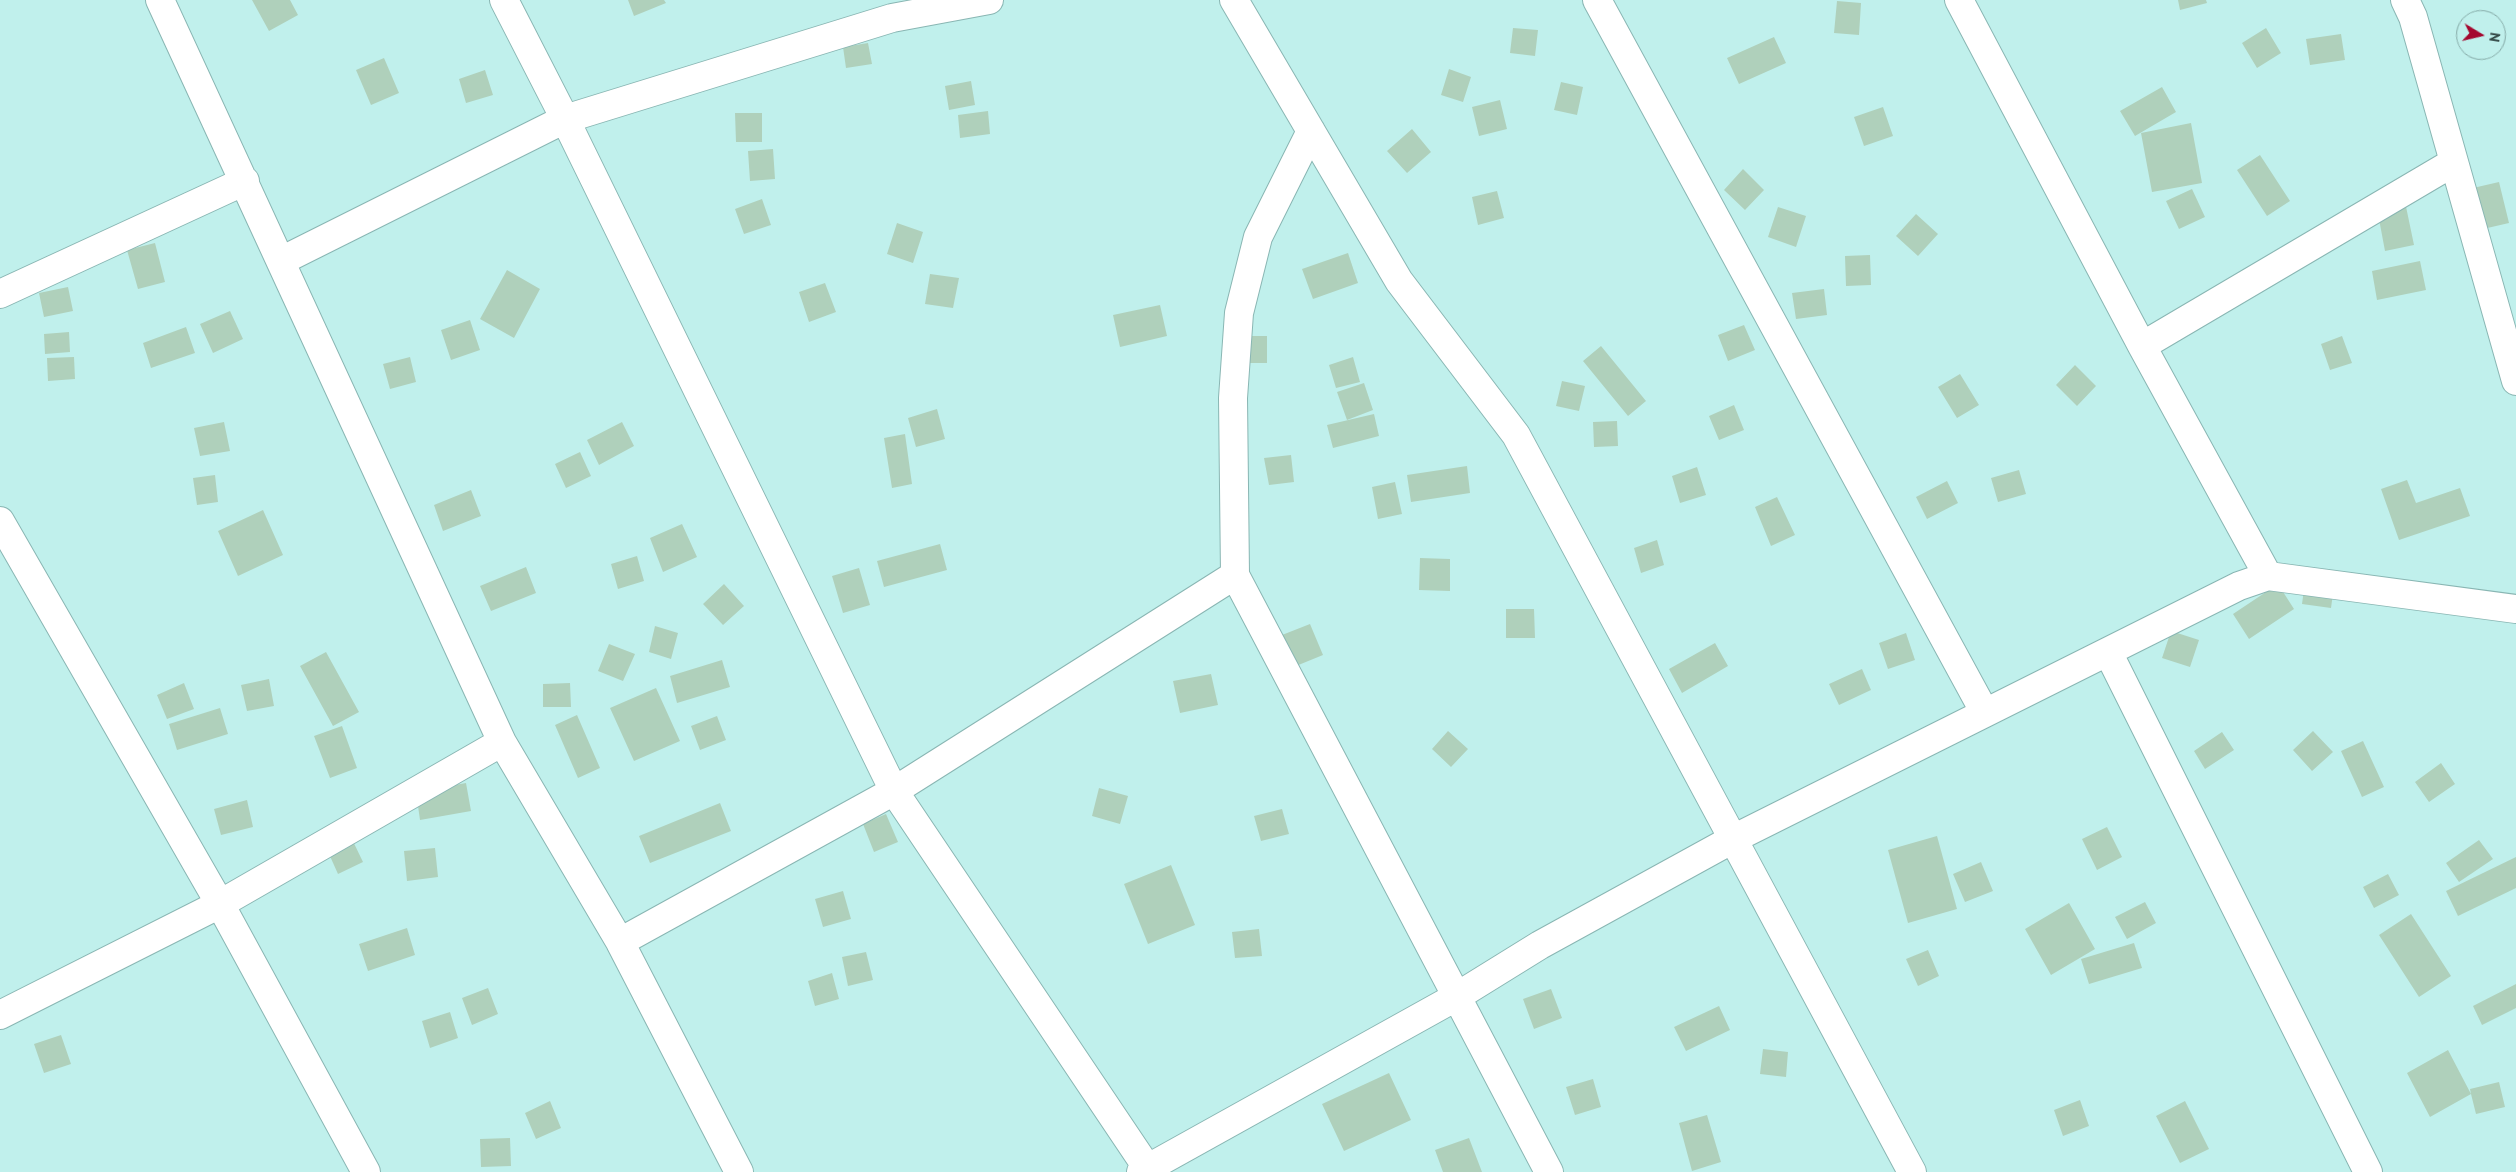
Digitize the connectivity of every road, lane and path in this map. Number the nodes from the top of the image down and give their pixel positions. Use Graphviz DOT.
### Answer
graph roads {
  1 [pos="160,0"];
  2 [pos="504,0"];
  3 [pos="989,0"];
  4 [pos="1234,0"];
  5 [pos="1597,0"];
  6 [pos="1959,0"];
  7 [pos="2406,0"];
  8 [pos="885,9"];
  9 [pos="566,119"];
  10 [pos="1311,131"];
  11 [pos="2454,162"];
  12 [pos="245,181"];
  13 [pos="281,260"];
  14 [pos="0,294"];
  15 [pos="2142,346"];
  16 [pos="2516,381"];
  17 [pos="0,521"];
  18 [pos="1235,575"];
  19 [pos="2268,576"];
  20 [pos="2516,609"];
  21 [pos="2108,652"];
  22 [pos="1985,713"];
  23 [pos="502,742"];
  24 [pos="894,791"];
  25 [pos="1734,839"];
  26 [pos="220,904"];
  27 [pos="620,942"];
  28 [pos="1456,997"];
  29 [pos="0,1015"];
  30 [pos="1146,1171"];
  31 [pos="366,1172"];
  32 [pos="739,1172"];
  33 [pos="1549,1172"];
  34 [pos="1912,1172"];
  35 [pos="2368,1172"];
  1 -- 12 [label="street"];
  2 -- 9 [label="street"];
  3 -- 8 [label="street"];
  4 -- 10 [label="street"];
  5 -- 22 [label="street"];
  6 -- 15 [label="street"];
  7 -- 11 [label="street"];
  8 -- 9 [label="street"];
  9 -- 13 [label="street"];
  9 -- 24 [label="street"];
  10 -- 18 [label="street"];
  10 -- 25 [label="street"];
  11 -- 15 [label="street"];
  11 -- 16 [label="street"];
  12 -- 13 [label="street"];
  12 -- 14 [label="street"];
  13 -- 23 [label="street"];
  15 -- 19 [label="street"];
  17 -- 26 [label="street"];
  18 -- 24 [label="street"];
  18 -- 28 [label="street"];
  19 -- 20 [label="street"];
  19 -- 21 [label="street"];
  21 -- 22 [label="street"];
  21 -- 35 [label="street"];
  22 -- 25 [label="street"];
  23 -- 26 [label="street"];
  23 -- 27 [label="street"];
  24 -- 27 [label="street"];
  24 -- 30 [label="street"];
  25 -- 28 [label="street"];
  25 -- 34 [label="street"];
  26 -- 29 [label="street"];
  26 -- 31 [label="street"];
  27 -- 32 [label="street"];
  28 -- 30 [label="street"];
  28 -- 33 [label="street"];
}
